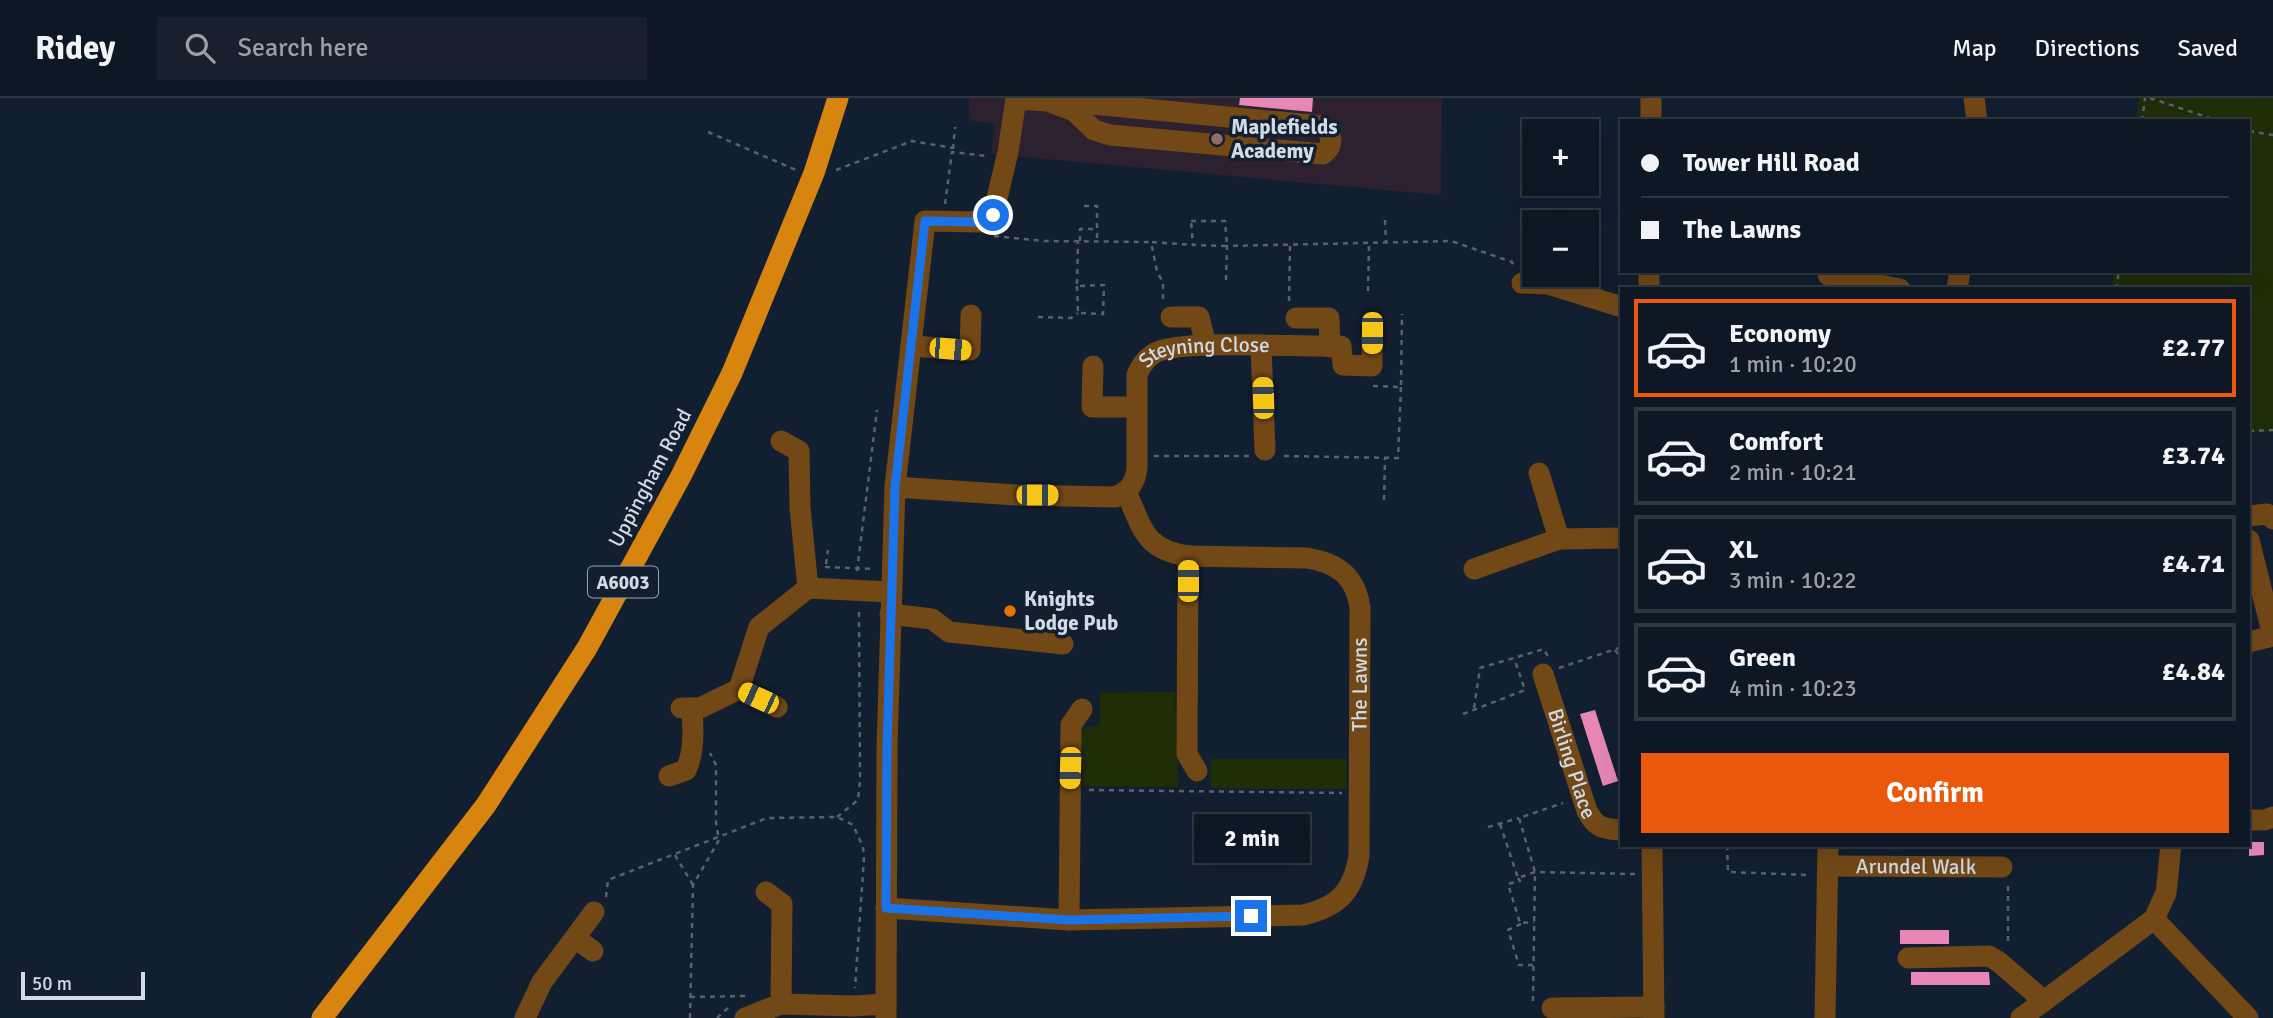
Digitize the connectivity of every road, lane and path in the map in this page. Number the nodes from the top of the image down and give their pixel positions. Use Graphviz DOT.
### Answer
graph roads {
  1 [pos="838,98"];
  2 [pos="1651,98"];
  3 [pos="1974,98"];
  4 [pos="2148,98"];
  5 [pos="1047,101"];
  6 [pos="1651,119"];
  7 [pos="1977,119"];
  8 [pos="2143,119"];
  9 [pos="2212,119"];
  10 [pos="955,127"];
  11 [pos="2250,131"];
  12 [pos="708,132"];
  13 [pos="2273,135"];
  14 [pos="952,150"];
  15 [pos="1008,152"];
  16 [pos="813,175"];
  17 [pos="1084,206"];
  18 [pos="1385,220"];
  19 [pos="942,221"];
  20 [pos="968,222"];
  21 [pos="1097,229"];
  22 [pos="1079,241"];
  23 [pos="1097,242"];
  24 [pos="1151,242"];
  25 [pos="1370,243"];
  26 [pos="1386,243"];
  27 [pos="1194,245"];
  28 [pos="1290,245"];
  29 [pos="1227,246"];
  30 [pos="1828,275"];
  31 [pos="1226,280"];
  32 [pos="1522,283"];
  33 [pos="1077,286"];
  34 [pos="1558,287"];
  35 [pos="1890,287"];
  36 [pos="1368,291"];
  37 [pos="1620,306"];
  38 [pos="1167,311"];
  39 [pos="1292,312"];
  40 [pos="1078,313"];
  41 [pos="971,315"];
  42 [pos="1038,317"];
  43 [pos="1372,333"];
  44 [pos="1206,345"];
  45 [pos="911,346"];
  46 [pos="1261,346"];
  47 [pos="1336,346"];
  48 [pos="1093,366"];
  49 [pos="1401,387"];
  50 [pos="1136,407"];
  51 [pos="877,410"];
  52 [pos="2273,430"];
  53 [pos="2250,431"];
  54 [pos="781,441"];
  55 [pos="1265,454"];
  56 [pos="1137,456"];
  57 [pos="1385,458"];
  58 [pos="1539,473"];
  59 [pos="895,487"];
  60 [pos="1126,492"];
  61 [pos="1384,500"];
  62 [pos="2250,516"];
  63 [pos="2273,519"];
  64 [pos="1620,538"];
  65 [pos="1559,539"];
  66 [pos="2250,544"];
  67 [pos="828,550"];
  68 [pos="1188,556"];
  69 [pos="816,567"];
  70 [pos="1474,569"];
  71 [pos="892,570"];
  72 [pos="857,580"];
  73 [pos="808,588"];
  74 [pos="891,592"];
  75 [pos="890,614"];
  76 [pos="2273,636"];
  77 [pos="2250,642"];
  78 [pos="1063,644"];
  79 [pos="1620,648"];
  80 [pos="1615,650"];
  81 [pos="1620,656"];
  82 [pos="1514,658"];
  83 [pos="1549,672"];
  84 [pos="739,689"];
  85 [pos="777,707"];
  86 [pos="1474,708"];
  87 [pos="1083,709"];
  88 [pos="1463,713"];
  89 [pos="693,748"];
  90 [pos="1197,771"];
  91 [pos="669,776"];
  92 [pos="1069,789"];
  93 [pos="1359,793"];
  94 [pos="1582,797"];
  95 [pos="837,817"];
  96 [pos="2273,817"];
  97 [pos="1519,818"];
  98 [pos="2250,820"];
  99 [pos="1500,824"];
  100 [pos="1488,827"];
  101 [pos="1620,830"];
  102 [pos="718,836"];
  103 [pos="1652,847"];
  104 [pos="1727,847"];
  105 [pos="2171,847"];
  106 [pos="674,854"];
  107 [pos="1828,863"];
  108 [pos="2002,867"];
  109 [pos="1535,872"];
  110 [pos="1652,875"];
  111 [pos="1518,878"];
  112 [pos="693,885"];
  113 [pos="781,898"];
  114 [pos="886,908"];
  115 [pos="593,912"];
  116 [pos="2154,919"];
  117 [pos="1069,920"];
  118 [pos="1524,922"];
  119 [pos="1534,922"];
  120 [pos="575,938"];
  121 [pos="593,951"];
  122 [pos="1908,958"];
  123 [pos="1999,962"];
  124 [pos="1534,965"];
  125 [pos="748,996"];
  126 [pos="690,997"];
  127 [pos="738,997"];
  128 [pos="2044,1001"];
  129 [pos="781,1004"];
  130 [pos="853,1006"];
  131 [pos="1542,1008"];
  132 [pos="886,1011"];
  133 [pos="1654,1012"];
  134 [pos="322,1018"];
  135 [pos="525,1018"];
  136 [pos="690,1018"];
  137 [pos="717,1018"];
  138 [pos="745,1018"];
  139 [pos="1825,1018"];
  140 [pos="2021,1018"];
  141 [pos="2248,1018"];
  1 -- 16 [label="highway, Uppingham Road / A6003"];
  2 -- 6 [label="street"];
  3 -- 7 [label="street"];
  4 -- 8 [label="path"];
  4 -- 9 [label="path"];
  5 -- 5 [label="street"];
  5 -- 15 [label="street"];
  10 -- 14 [label="path"];
  11 -- 13 [label="path"];
  12 -- 16 [label="path"];
  14 -- 15 [label="path"];
  14 -- 16 [label="path"];
  14 -- 19 [label="path"];
  15 -- 20 [label="street"];
  16 -- 134 [label="highway, Uppingham Road / A6003"];
  17 -- 21 [label="path"];
  18 -- 26 [label="path"];
  19 -- 20 [label="street"];
  19 -- 45 [label="street"];
  20 -- 22 [label="path"];
  21 -- 22 [label="path"];
  21 -- 23 [label="path"];
  22 -- 23 [label="path"];
  22 -- 33 [label="path"];
  23 -- 24 [label="path"];
  24 -- 27 [label="path"];
  24 -- 38 [label="path"];
  25 -- 26 [label="path"];
  25 -- 28 [label="path"];
  25 -- 36 [label="path"];
  26 -- 32 [label="path"];
  27 -- 29 [label="path"];
  27 -- 29 [label="path"];
  28 -- 29 [label="path"];
  28 -- 39 [label="path"];
  29 -- 31 [label="path"];
  30 -- 35 [label="street"];
  33 -- 40 [label="path"];
  33 -- 40 [label="path"];
  34 -- 37 [label="street"];
  38 -- 44 [label="street"];
  39 -- 47 [label="street"];
  40 -- 42 [label="path"];
  41 -- 45 [label="street"];
  43 -- 47 [label="street"];
  44 -- 46 [label="street, Steyning Close"];
  44 -- 50 [label="street, Steyning Close"];
  45 -- 59 [label="street"];
  46 -- 47 [label="street, Steyning Close"];
  46 -- 55 [label="street"];
  48 -- 50 [label="street"];
  49 -- 57 [label="path"];
  50 -- 56 [label="street, Steyning Close"];
  51 -- 72 [label="path"];
  52 -- 53 [label="path"];
  54 -- 69 [label="street"];
  55 -- 56 [label="path"];
  55 -- 57 [label="path"];
  56 -- 60 [label="street, Steyning Close"];
  57 -- 61 [label="path"];
  58 -- 65 [label="street"];
  59 -- 60 [label="street"];
  59 -- 71 [label="street"];
  60 -- 68 [label="street, The Lawns"];
  62 -- 63 [label="street"];
  64 -- 65 [label="street"];
  65 -- 70 [label="street"];
  66 -- 76 [label="street"];
  67 -- 69 [label="path"];
  68 -- 90 [label="street"];
  68 -- 93 [label="street, The Lawns"];
  69 -- 72 [label="path"];
  69 -- 73 [label="street"];
  71 -- 72 [label="path"];
  71 -- 74 [label="street"];
  72 -- 73 [label="street"];
  72 -- 74 [label="street"];
  72 -- 95 [label="path"];
  73 -- 84 [label="street"];
  74 -- 75 [label="street"];
  75 -- 78 [label="street"];
  75 -- 114 [label="street"];
  76 -- 77 [label="street"];
  79 -- 80 [label="path"];
  80 -- 81 [label="path"];
  80 -- 83 [label="path"];
  82 -- 83 [label="path"];
  82 -- 86 [label="path"];
  82 -- 86 [label="path"];
  83 -- 94 [label="street, Birling Place"];
  84 -- 85 [label="street"];
  84 -- 89 [label="street"];
  86 -- 88 [label="path"];
  87 -- 92 [label="street"];
  89 -- 91 [label="street"];
  89 -- 102 [label="path"];
  92 -- 93 [label="path"];
  92 -- 117 [label="street"];
  93 -- 117 [label="street, The Lawns"];
  94 -- 97 [label="path"];
  94 -- 101 [label="street, Birling Place"];
  95 -- 102 [label="path"];
  95 -- 130 [label="path"];
  96 -- 98 [label="street"];
  97 -- 99 [label="path"];
  97 -- 109 [label="path"];
  99 -- 100 [label="path"];
  99 -- 111 [label="path"];
  102 -- 106 [label="path"];
  102 -- 112 [label="path"];
  103 -- 110 [label="street"];
  104 -- 107 [label="path"];
  105 -- 116 [label="street"];
  106 -- 112 [label="path"];
  106 -- 115 [label="path"];
  107 -- 108 [label="street, Arundel Walk"];
  107 -- 139 [label="street"];
  108 -- 123 [label="path"];
  109 -- 110 [label="path"];
  109 -- 111 [label="path"];
  109 -- 119 [label="path"];
  110 -- 133 [label="street"];
  111 -- 118 [label="path"];
  112 -- 126 [label="path"];
  113 -- 129 [label="street"];
  114 -- 117 [label="street, The Lawns"];
  114 -- 132 [label="street"];
  115 -- 120 [label="street"];
  116 -- 128 [label="street"];
  116 -- 141 [label="street"];
  118 -- 119 [label="path"];
  118 -- 124 [label="path"];
  119 -- 124 [label="path"];
  120 -- 121 [label="street"];
  120 -- 135 [label="street"];
  122 -- 123 [label="street"];
  123 -- 128 [label="street"];
  124 -- 131 [label="path"];
  125 -- 127 [label="path"];
  126 -- 127 [label="path"];
  126 -- 136 [label="path"];
  127 -- 137 [label="path"];
  128 -- 140 [label="street"];
  129 -- 130 [label="street"];
  129 -- 138 [label="street"];
  130 -- 132 [label="street"];
  131 -- 133 [label="street"];
}
